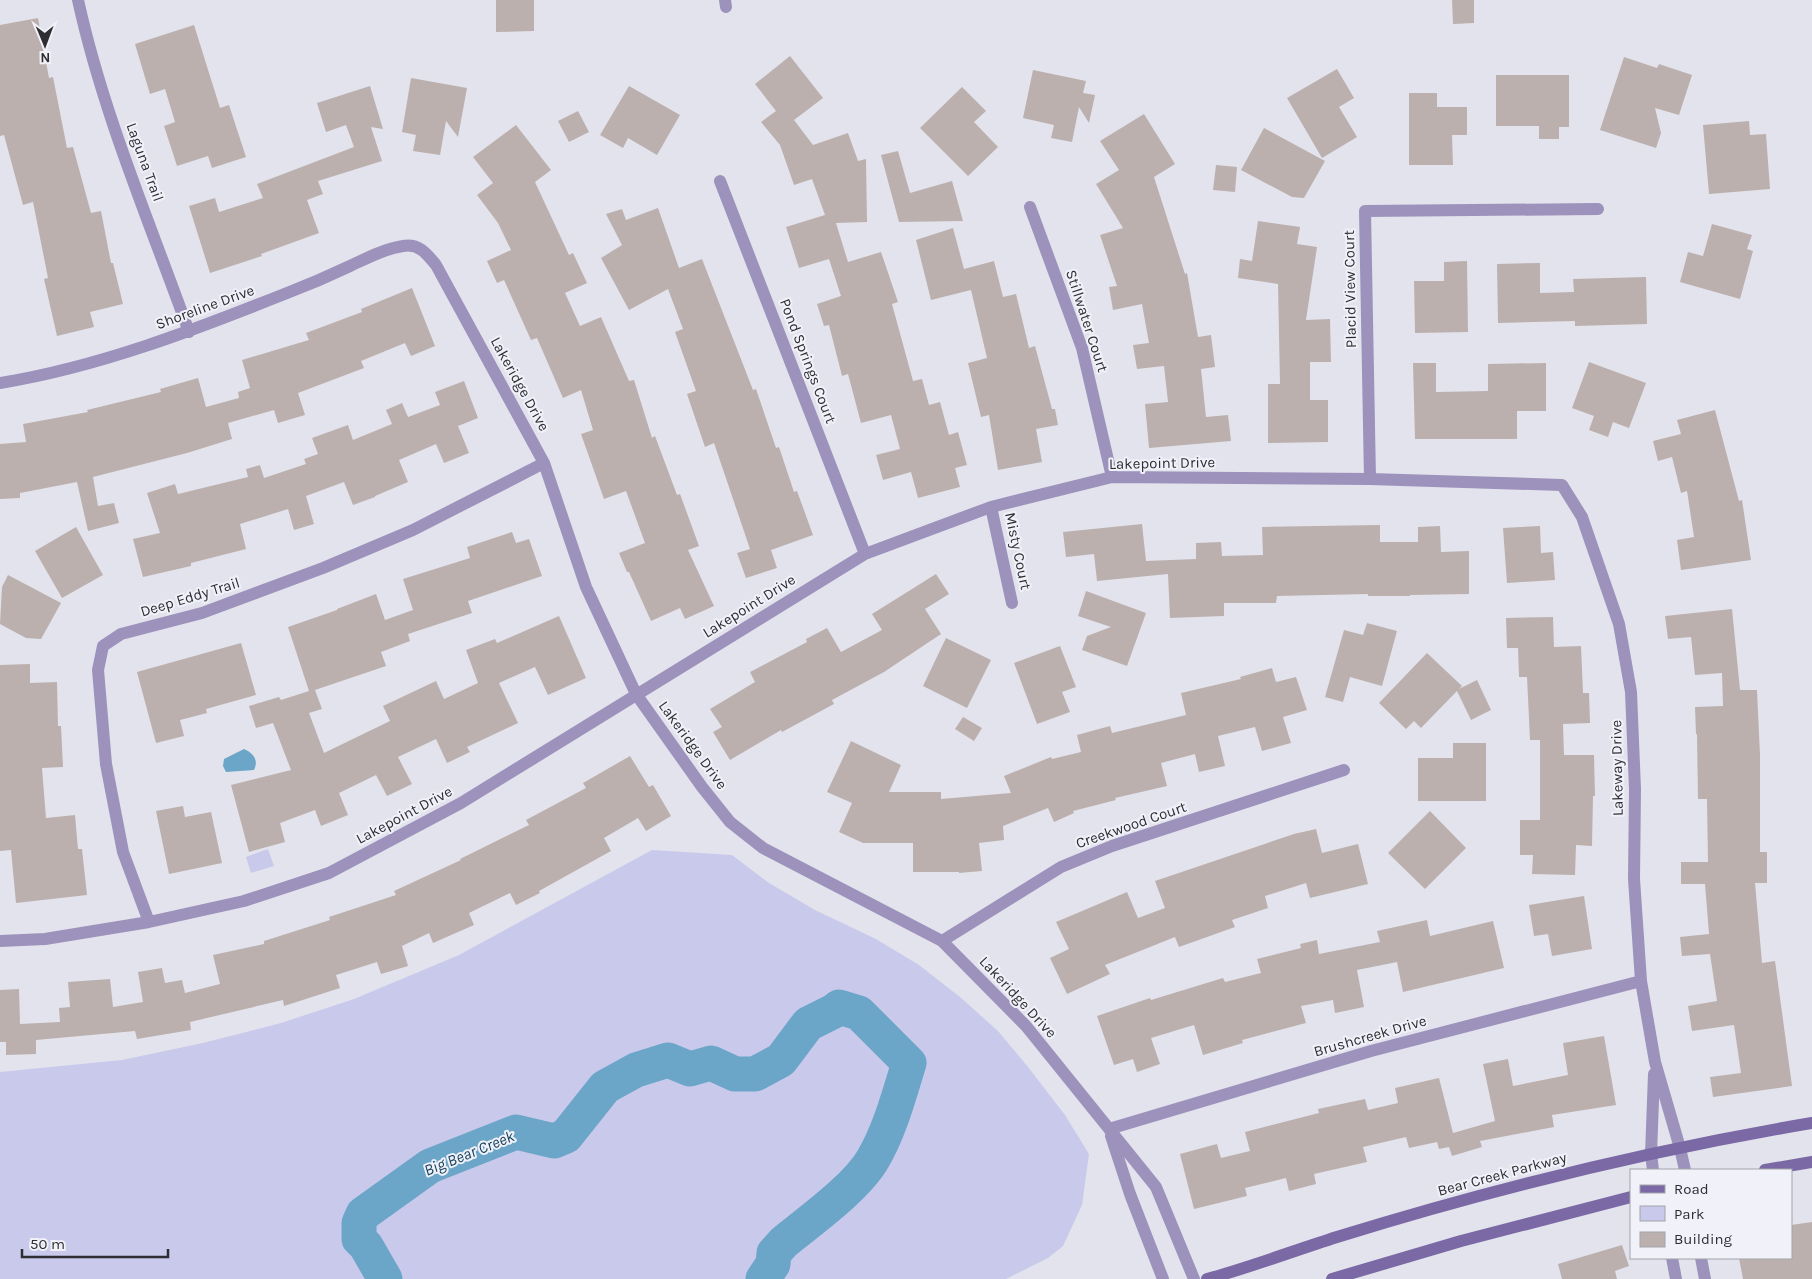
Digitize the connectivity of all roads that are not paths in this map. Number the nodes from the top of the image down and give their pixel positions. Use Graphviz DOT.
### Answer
graph roads {
  1 [pos="78,0"];
  2 [pos="720,181"];
  3 [pos="1030,207"];
  4 [pos="1598,209"];
  5 [pos="415,246"];
  6 [pos="189,332"];
  7 [pos="0,383"];
  8 [pos="544,463"];
  9 [pos="1112,477"];
  10 [pos="1370,479"];
  11 [pos="1562,485"];
  12 [pos="991,507"];
  13 [pos="865,554"];
  14 [pos="1012,603"];
  15 [pos="636,694"];
  16 [pos="1344,770"];
  17 [pos="149,922"];
  18 [pos="0,941"];
  19 [pos="942,941"];
  20 [pos="1641,981"];
  21 [pos="1655,1062"];
  22 [pos="1812,1123"];
  23 [pos="1109,1129"];
  24 [pos="1680,1148"];
  25 [pos="1651,1154"];
  26 [pos="1812,1162"];
  27 [pos="1653,1169"];
  28 [pos="1685,1169"];
  29 [pos="1771,1169"];
  30 [pos="1630,1197"];
  31 [pos="1672,1259"];
  32 [pos="1701,1259"];
  33 [pos="1163,1279"];
  34 [pos="1194,1279"];
  35 [pos="1207,1279"];
  36 [pos="1332,1279"];
  37 [pos="1676,1279"];
  38 [pos="1705,1279"];
  1 -- 6 [label="street, Laguna Trail"];
  2 -- 13 [label="street, Pond Springs Court"];
  3 -- 9 [label="street, Stillwater Court"];
  4 -- 10 [label="street, Placid View Court"];
  5 -- 6 [label="street, Shoreline Drive"];
  5 -- 8 [label="street, Lakeridge Drive"];
  6 -- 7 [label="street, Shoreline Drive"];
  8 -- 15 [label="street, Lakeridge Drive"];
  8 -- 17 [label="street, Deep Eddy Trail"];
  9 -- 10 [label="street, Lakepoint Drive"];
  9 -- 12 [label="street, Lakepoint Drive"];
  10 -- 11 [label="street, Lakepoint Drive"];
  11 -- 20 [label="street, Lakeway Drive"];
  12 -- 13 [label="street, Lakepoint Drive"];
  12 -- 14 [label="street, Misty Court"];
  13 -- 15 [label="street, Lakepoint Drive"];
  15 -- 17 [label="street, Lakepoint Drive"];
  15 -- 19 [label="street, Lakeridge Drive"];
  16 -- 19 [label="street, Creekwood Court"];
  17 -- 18 [label="street, Lakepoint Drive"];
  19 -- 23 [label="street, Lakeridge Drive"];
  20 -- 21 [label="street, Lakeway Drive"];
  20 -- 23 [label="street, Brushcreek Drive"];
  21 -- 24 [label="street, Lakeway Drive"];
  21 -- 25 [label="street, Lakeway Drive"];
  22 -- 24 [label="main road, Bear Creek Parkway"];
  23 -- 33 [label="street, Lakeridge Drive"];
  23 -- 34 [label="street, Lakeridge Drive"];
  24 -- 25 [label="main road, Bear Creek Parkway"];
  24 -- 28 [label="street, Lakeway Drive"];
  25 -- 27 [label="street, Lakeway Drive"];
  25 -- 35 [label="main road, Bear Creek Parkway"];
  26 -- 29 [label="main road"];
  30 -- 36 [label="main road"];
  31 -- 37 [label="street"];
  32 -- 38 [label="street"];
}
